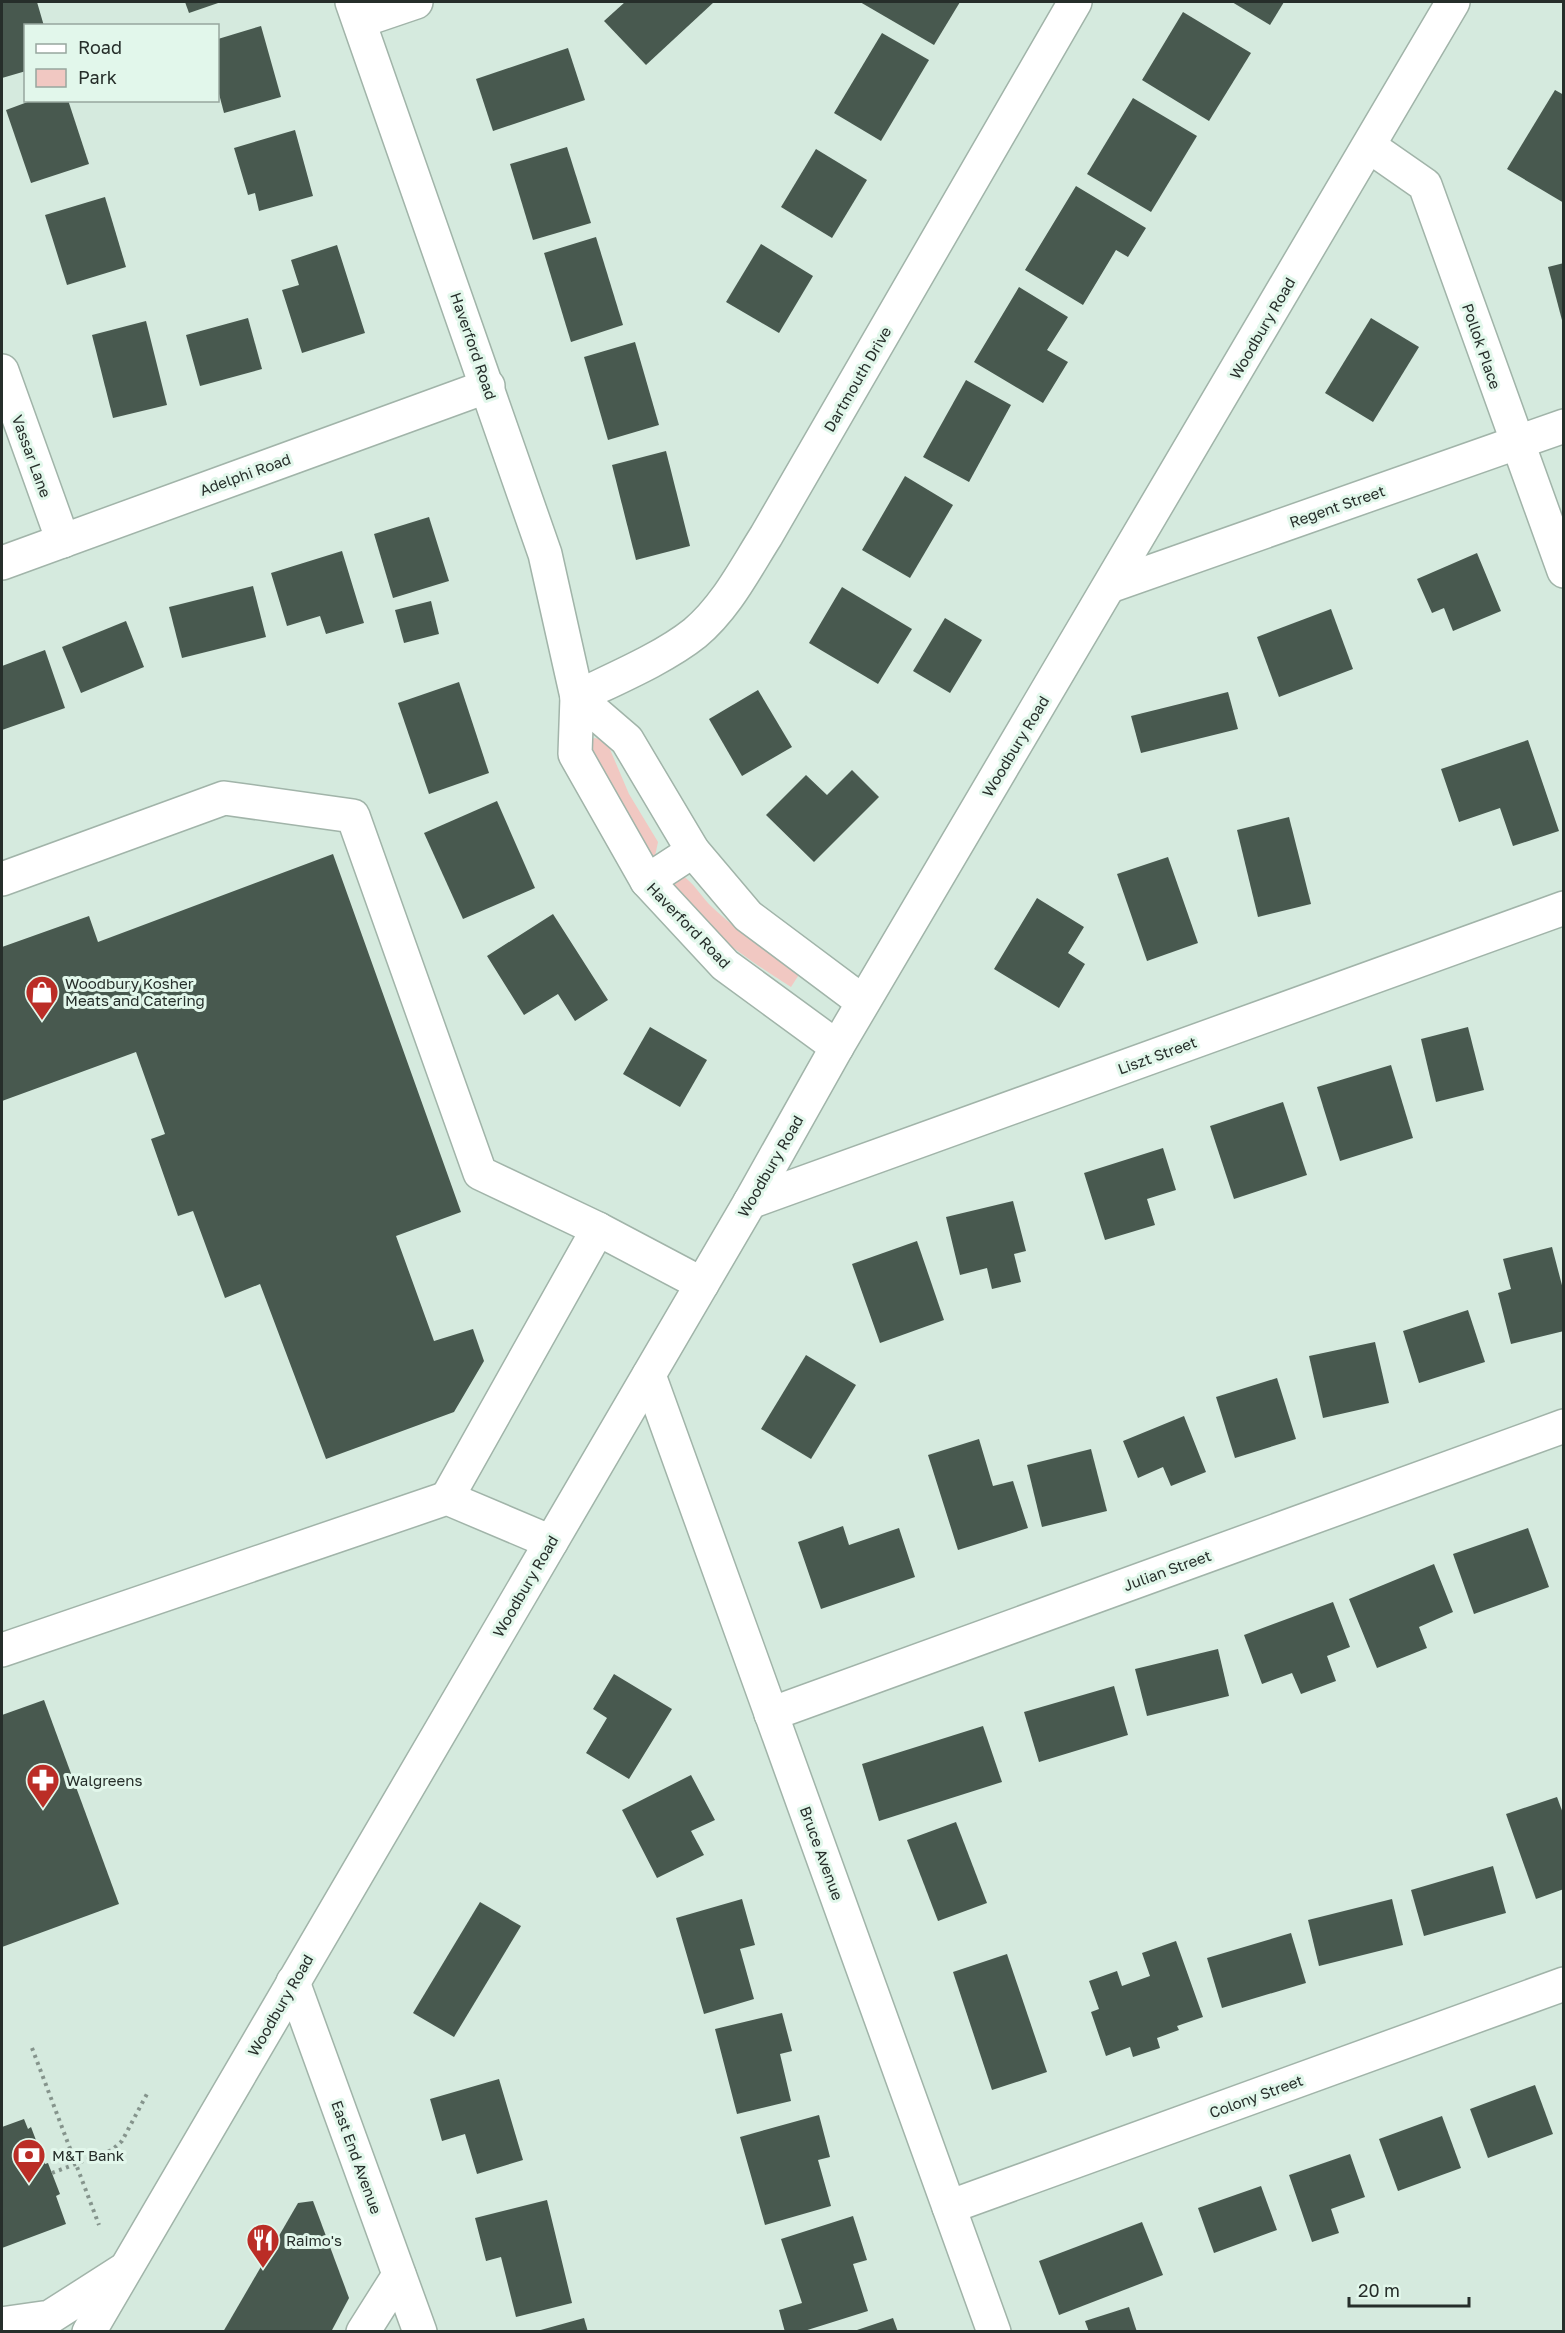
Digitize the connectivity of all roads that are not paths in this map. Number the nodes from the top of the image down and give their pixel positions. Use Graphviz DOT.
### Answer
graph roads {
  1 [pos="416,2"];
  2 [pos="1075,2"];
  3 [pos="1452,2"];
  4 [pos="356,11"];
  5 [pos="1369,146"];
  6 [pos="2,371"];
  7 [pos="488,386"];
  8 [pos="1563,426"];
  9 [pos="1516,443"];
  10 [pos="63,541"];
  11 [pos="2,563"];
  12 [pos="1563,572"];
  13 [pos="1110,586"];
  14 [pos="577,697"];
  15 [pos="693,851"];
  16 [pos="2,879"];
  17 [pos="647,881"];
  18 [pos="1563,908"];
  19 [pos="863,1002"];
  20 [pos="837,1047"];
  21 [pos="750,1202"];
  22 [pos="598,1229"];
  23 [pos="702,1284"];
  24 [pos="649,1375"];
  25 [pos="1563,1426"];
  26 [pos="447,1498"];
  27 [pos="551,1542"];
  28 [pos="2,1650"];
  29 [pos="771,1714"];
  30 [pos="293,1982"];
  31 [pos="1563,1984"];
  32 [pos="949,2208"];
  33 [pos="126,2269"];
  34 [pos="399,2275"];
  35 [pos="2,2324"];
  36 [pos="89,2331"];
  37 [pos="363,2331"];
  38 [pos="420,2331"];
  39 [pos="994,2331"];
  1 -- 4 [label="street"];
  2 -- 14 [label="street, Dartmouth Drive"];
  3 -- 5 [label="street, Woodbury Road"];
  4 -- 7 [label="street, Haverford Road"];
  5 -- 9 [label="street, Pollok Place"];
  5 -- 13 [label="street, Woodbury Road"];
  6 -- 10 [label="street, Vassar Lane"];
  7 -- 10 [label="street, Adelphi Road"];
  7 -- 14 [label="street, Haverford Road"];
  8 -- 9 [label="street, Regent Street"];
  9 -- 12 [label="street, Pollok Place"];
  9 -- 13 [label="street, Regent Street"];
  10 -- 11 [label="street, Adelphi Road"];
  13 -- 19 [label="street, Woodbury Road"];
  14 -- 15 [label="street"];
  14 -- 17 [label="street, Haverford Road"];
  15 -- 17 [label="street"];
  15 -- 19 [label="street"];
  16 -- 22 [label="street"];
  17 -- 20 [label="street, Haverford Road"];
  18 -- 21 [label="street, Liszt Street"];
  19 -- 20 [label="street, Woodbury Road"];
  20 -- 21 [label="street, Woodbury Road"];
  21 -- 23 [label="street, Woodbury Road"];
  22 -- 23 [label="street"];
  22 -- 26 [label="street"];
  23 -- 24 [label="street, Woodbury Road"];
  24 -- 27 [label="street, Woodbury Road"];
  24 -- 29 [label="street, Bruce Avenue"];
  25 -- 29 [label="street, Julian Street"];
  26 -- 27 [label="street"];
  26 -- 28 [label="street"];
  27 -- 30 [label="street, Woodbury Road"];
  29 -- 32 [label="street, Bruce Avenue"];
  30 -- 33 [label="street, Woodbury Road"];
  30 -- 34 [label="street, East End Avenue"];
  31 -- 32 [label="street, Colony Street"];
  32 -- 39 [label="street, Bruce Avenue"];
  33 -- 35 [label="street"];
  33 -- 36 [label="street, Woodbury Road"];
  34 -- 37 [label="street"];
  34 -- 38 [label="street, East End Avenue"];
}
